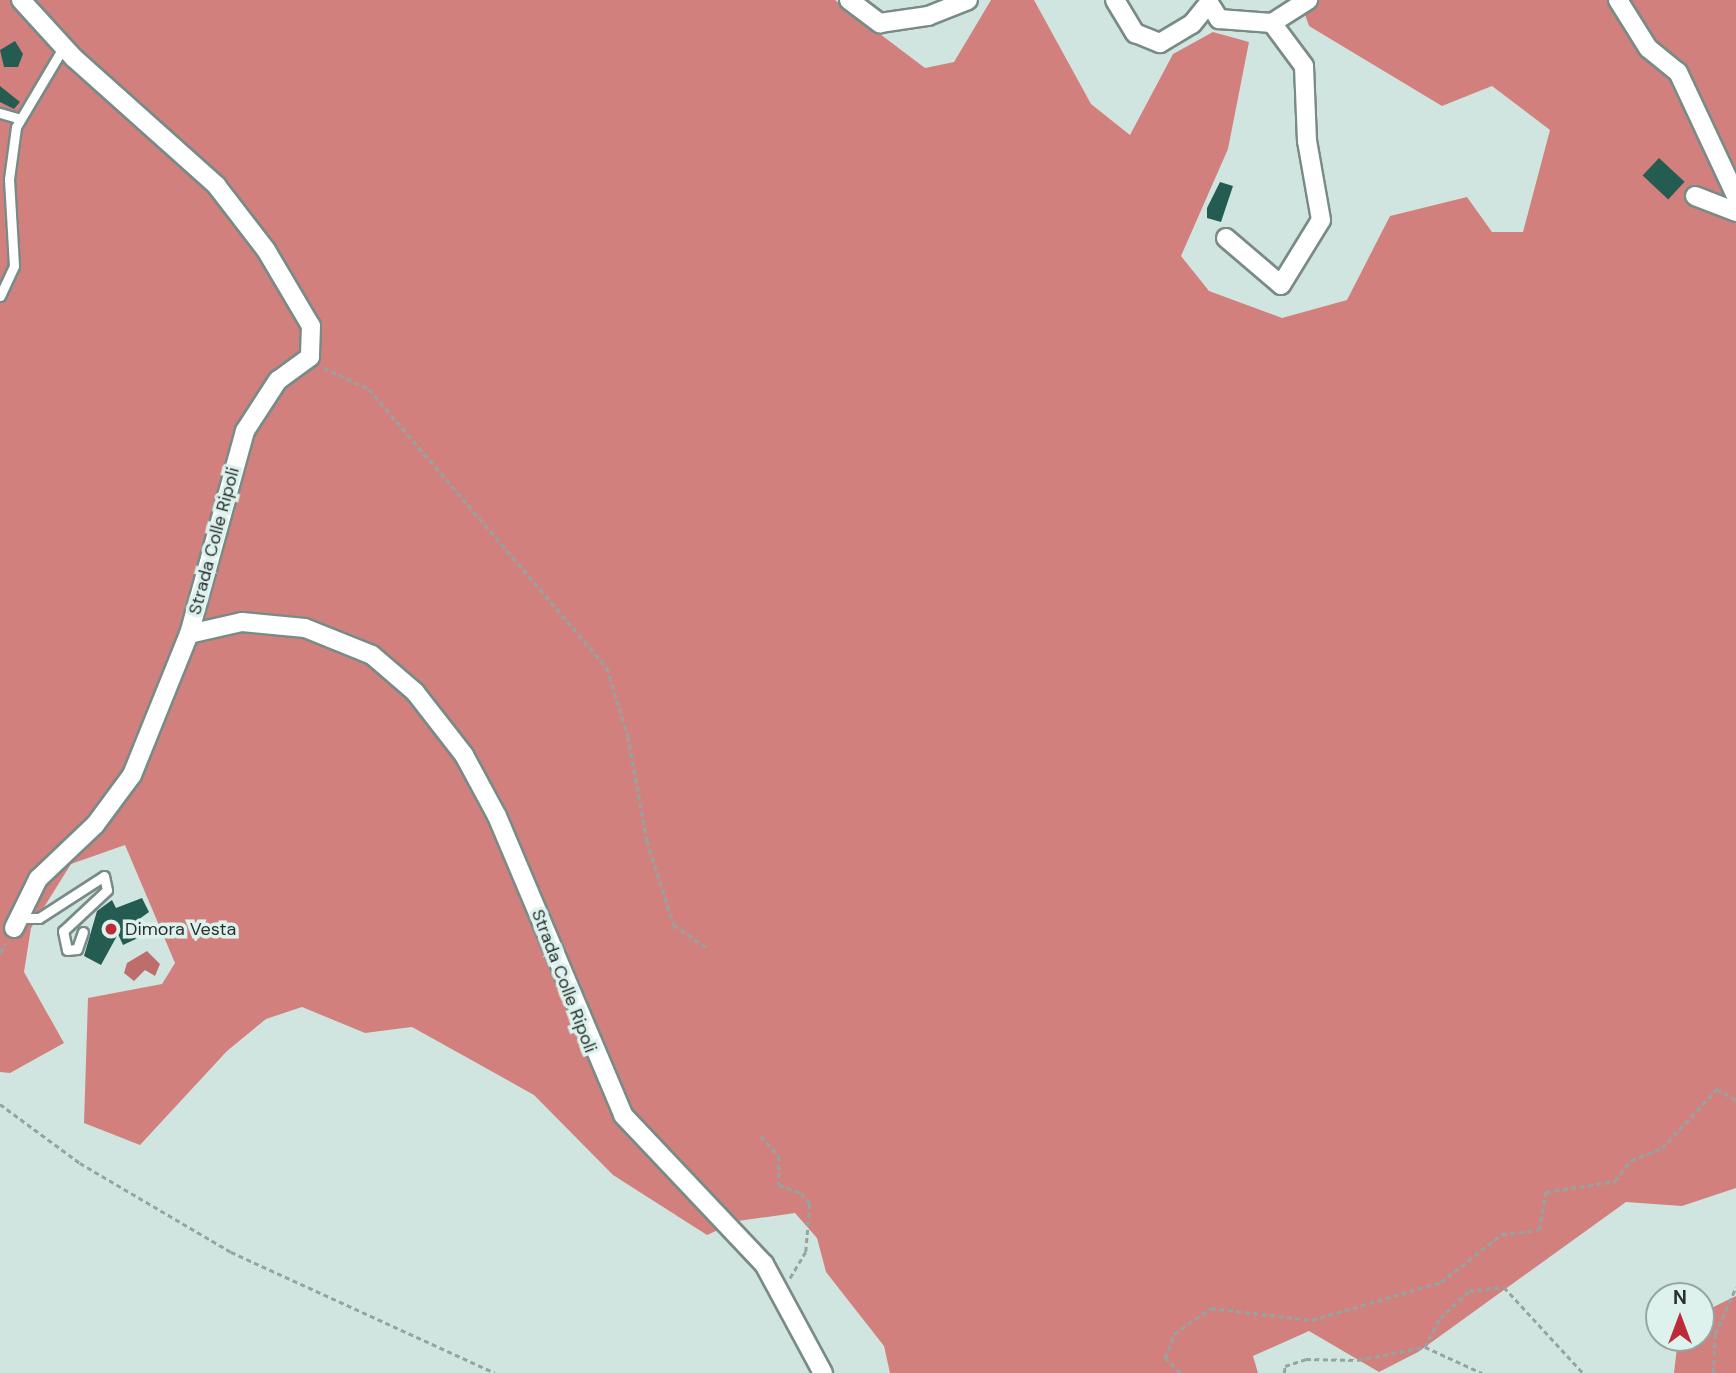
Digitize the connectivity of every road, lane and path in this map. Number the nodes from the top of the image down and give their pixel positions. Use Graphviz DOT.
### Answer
graph roads {
  1 [pos="21,0"];
  2 [pos="849,0"];
  3 [pos="968,0"];
  4 [pos="1115,0"];
  5 [pos="1308,0"];
  6 [pos="1618,0"];
  7 [pos="1272,23"];
  8 [pos="63,48"];
  9 [pos="0,113"];
  10 [pos="18,118"];
  11 [pos="1695,196"];
  12 [pos="1736,196"];
  13 [pos="1736,212"];
  14 [pos="1226,238"];
  15 [pos="0,296"];
  16 [pos="310,357"];
  17 [pos="189,634"];
  18 [pos="16,923"];
  19 [pos="83,932"];
  20 [pos="706,947"];
  21 [pos="1736,1100"];
  22 [pos="0,1104"];
  23 [pos="761,1136"];
  24 [pos="1736,1287"];
  25 [pos="780,1289"];
  26 [pos="1425,1347"];
  27 [pos="495,1373"];
  28 [pos="823,1373"];
  29 [pos="1180,1373"];
  30 [pos="1284,1373"];
  31 [pos="1482,1373"];
  32 [pos="1583,1373"];
  33 [pos="1713,1373"];
  1 -- 8 [label="street"];
  2 -- 3 [label="street"];
  4 -- 7 [label="street"];
  5 -- 7 [label="street"];
  6 -- 12 [label="street"];
  7 -- 14 [label="street"];
  8 -- 10 [label="lane"];
  8 -- 16 [label="street"];
  9 -- 10 [label="lane"];
  10 -- 15 [label="lane"];
  11 -- 13 [label="street"];
  16 -- 17 [label="street, Strada Colle Ripoli"];
  16 -- 20 [label="path"];
  17 -- 18 [label="street"];
  17 -- 25 [label="street, Strada Colle Ripoli"];
  18 -- 19 [label="lane"];
  21 -- 29 [label="path"];
  22 -- 27 [label="path"];
  23 -- 25 [label="path"];
  24 -- 33 [label="path"];
  25 -- 28 [label="street, Strada Colle Ripoli"];
  26 -- 30 [label="path"];
  26 -- 31 [label="path"];
  26 -- 32 [label="path"];
}
